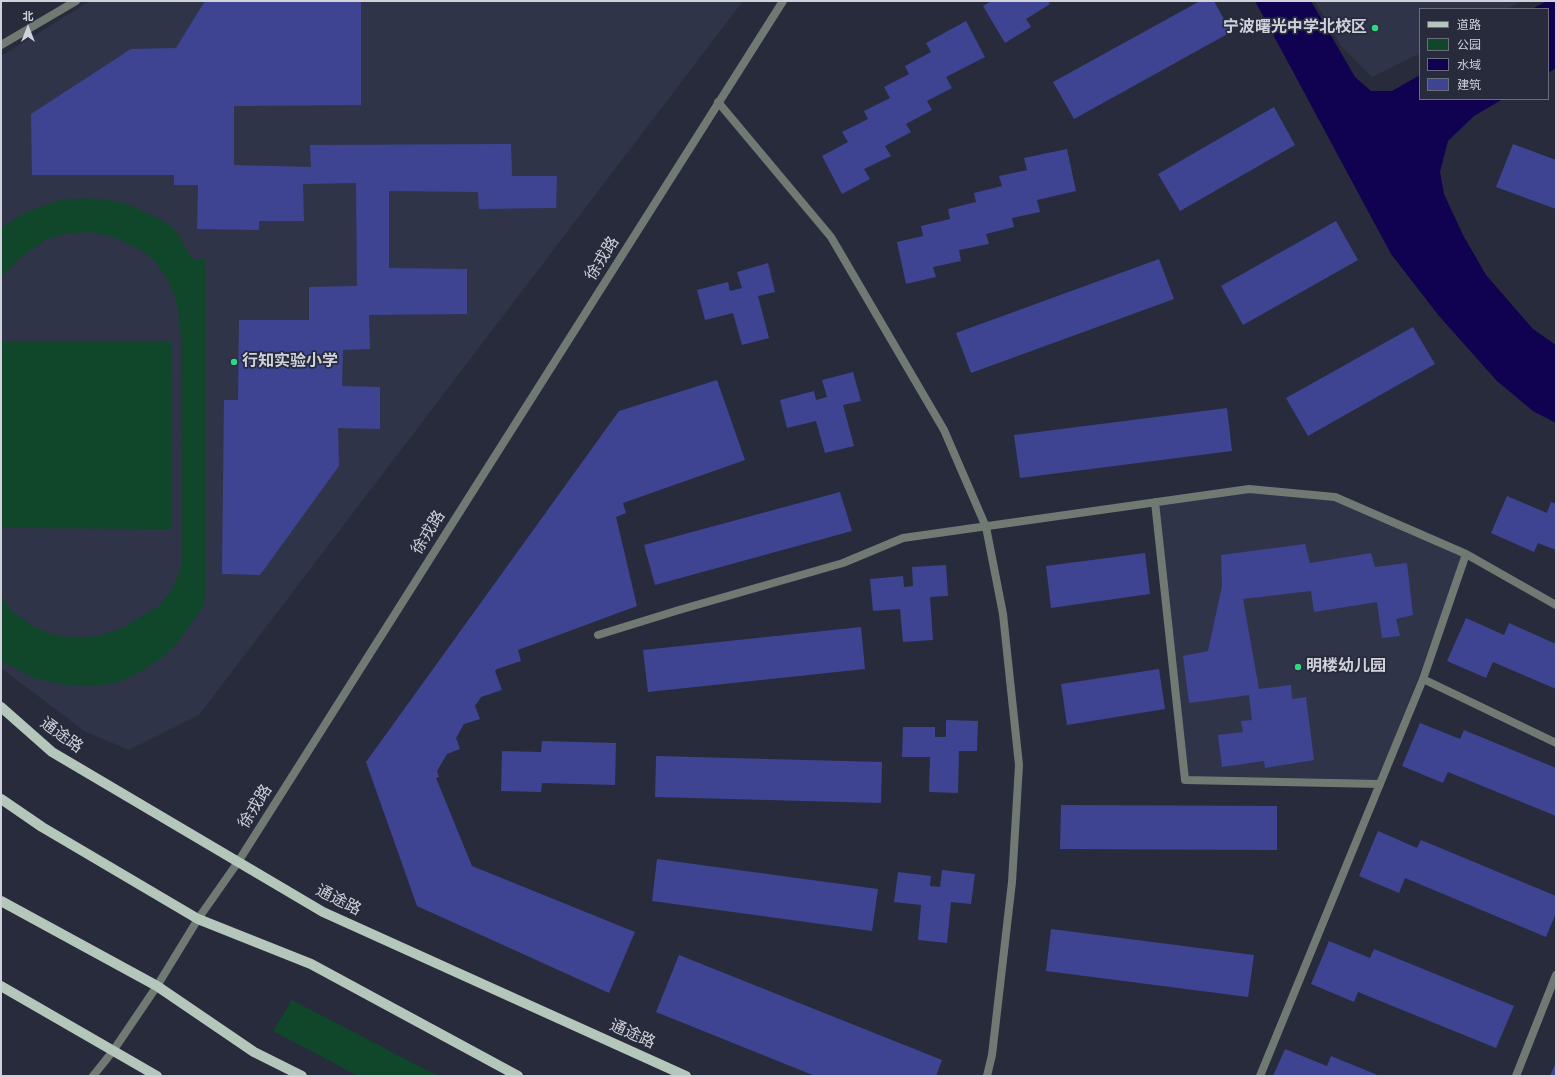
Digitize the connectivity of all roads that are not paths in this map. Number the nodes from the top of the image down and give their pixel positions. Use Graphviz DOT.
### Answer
graph roads {
  1 [pos="76,1"];
  2 [pos="783,1"];
  3 [pos="1,45"];
  4 [pos="718,102"];
  5 [pos="1155,502"];
  6 [pos="986,527"];
  7 [pos="1466,554"];
  8 [pos="1556,605"];
  9 [pos="598,635"];
  10 [pos="1423,679"];
  11 [pos="1,707"];
  12 [pos="1556,743"];
  13 [pos="1380,784"];
  14 [pos="1,799"];
  15 [pos="238,862"];
  16 [pos="1,901"];
  17 [pos="198,919"];
  18 [pos="1556,975"];
  19 [pos="1,986"];
  20 [pos="157,986"];
  21 [pos="113,1051"];
  22 [pos="93,1076"];
  23 [pos="157,1076"];
  24 [pos="302,1076"];
  25 [pos="518,1076"];
  26 [pos="686,1076"];
  27 [pos="987,1076"];
  28 [pos="1260,1076"];
  29 [pos="1516,1076"];
  1 -- 3 [label="street"];
  2 -- 4 [label="street, 徐戎路"];
  4 -- 6 [label="street"];
  4 -- 15 [label="street, 徐戎路"];
  5 -- 6 [label="street"];
  5 -- 7 [label="street"];
  5 -- 13 [label="street"];
  6 -- 9 [label="street"];
  6 -- 27 [label="street"];
  7 -- 8 [label="street"];
  7 -- 10 [label="street"];
  10 -- 12 [label="street"];
  10 -- 13 [label="street"];
  11 -- 15 [label="main road, 通途路"];
  13 -- 28 [label="street"];
  14 -- 17 [label="main road"];
  15 -- 17 [label="street, 徐戎路"];
  15 -- 26 [label="main road, 通途路"];
  16 -- 20 [label="main road"];
  17 -- 20 [label="street, 徐戎路"];
  17 -- 25 [label="main road"];
  18 -- 29 [label="street"];
  19 -- 21 [label="main road"];
  20 -- 21 [label="street, 徐戎路"];
  20 -- 24 [label="main road"];
  21 -- 22 [label="street, 徐戎路"];
  21 -- 23 [label="main road"];
}
